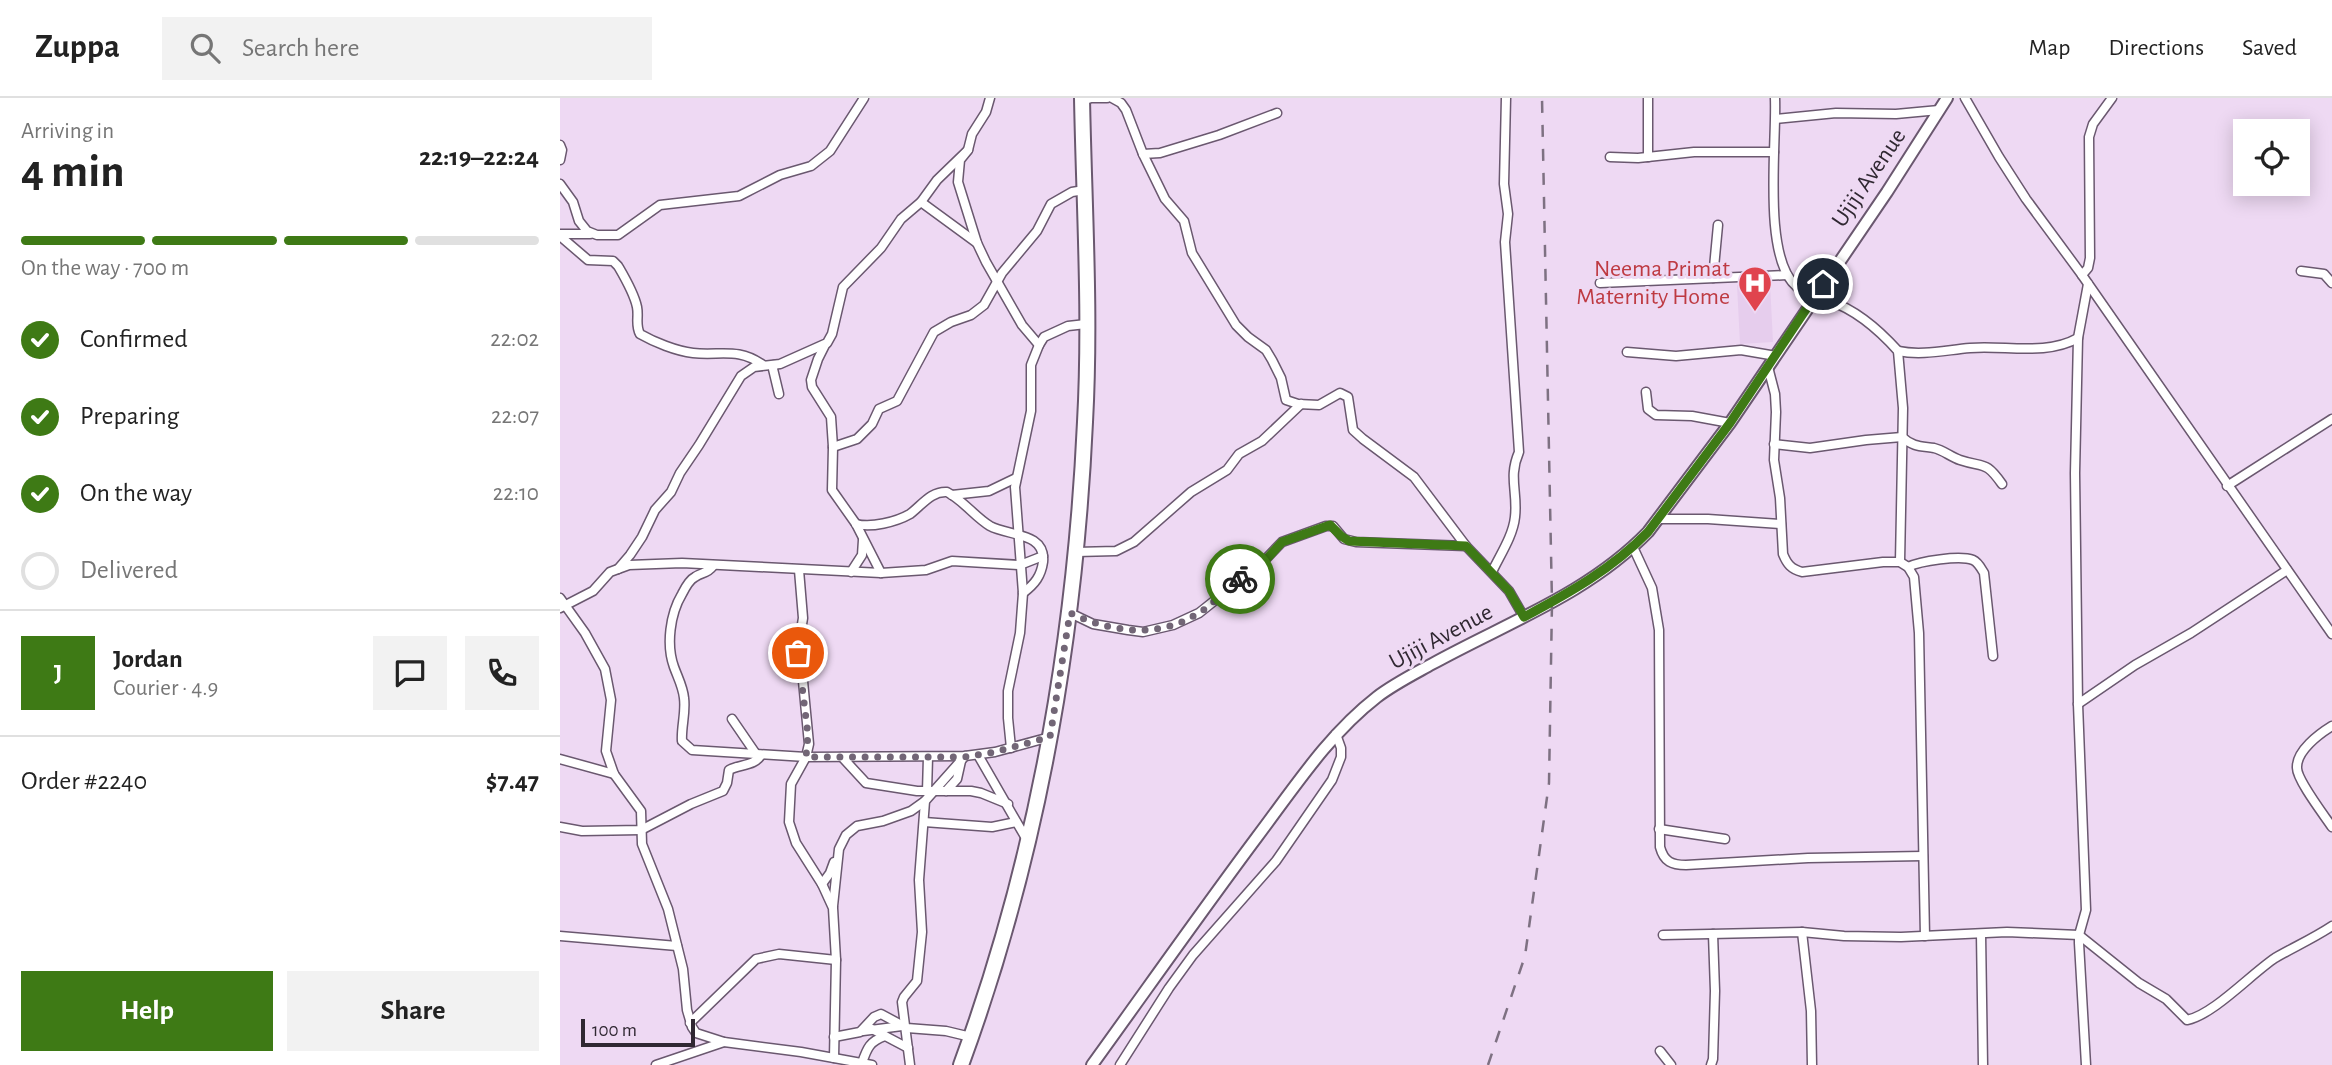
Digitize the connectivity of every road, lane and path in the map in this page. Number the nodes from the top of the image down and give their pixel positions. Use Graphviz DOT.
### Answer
graph roads {
  1 [pos="864,98"];
  2 [pos="990,98"];
  3 [pos="1107,98"];
  4 [pos="1112,98"];
  5 [pos="1506,98"];
  6 [pos="1648,98"];
  7 [pos="1775,98"];
  8 [pos="1947,98"];
  9 [pos="1965,98"];
  10 [pos="2112,98"];
  11 [pos="1082,100"];
  12 [pos="1939,110"];
  13 [pos="1277,113"];
  14 [pos="1776,119"];
  15 [pos="560,145"];
  16 [pos="968,150"];
  17 [pos="1774,152"];
  18 [pos="1143,154"];
  19 [pos="1611,157"];
  20 [pos="1648,157"];
  21 [pos="560,160"];
  22 [pos="560,184"];
  23 [pos="1084,190"];
  24 [pos="921,202"];
  25 [pos="1718,225"];
  26 [pos="590,234"];
  27 [pos="560,235"];
  28 [pos="976,243"];
  29 [pos="2301,271"];
  30 [pos="1787,275"];
  31 [pos="2082,275"];
  32 [pos="1713,278"];
  33 [pos="996,282"];
  34 [pos="1600,283"];
  35 [pos="2332,283"];
  36 [pos="2088,284"];
  37 [pos="1815,297"];
  38 [pos="1086,324"];
  39 [pos="2078,338"];
  40 [pos="827,343"];
  41 [pos="1039,345"];
  42 [pos="1898,351"];
  43 [pos="1627,352"];
  44 [pos="1776,356"];
  45 [pos="763,365"];
  46 [pos="774,365"];
  47 [pos="1768,367"];
  48 [pos="1646,392"];
  49 [pos="779,394"];
  50 [pos="1301,404"];
  51 [pos="2332,419"];
  52 [pos="1730,423"];
  53 [pos="1902,437"];
  54 [pos="1774,444"];
  55 [pos="833,447"];
  56 [pos="1016,478"];
  57 [pos="2002,484"];
  58 [pos="2227,486"];
  59 [pos="953,495"];
  60 [pos="1659,519"];
  61 [pos="856,524"];
  62 [pos="1781,524"];
  63 [pos="869,526"];
  64 [pos="1019,535"];
  65 [pos="863,538"];
  66 [pos="1466,546"];
  67 [pos="1633,547"];
  68 [pos="1076,552"];
  69 [pos="1043,556"];
  70 [pos="1904,564"];
  71 [pos="1020,565"];
  72 [pos="713,566"];
  73 [pos="618,569"];
  74 [pos="799,570"];
  75 [pos="2287,570"];
  76 [pos="851,572"];
  77 [pos="1492,572"];
  78 [pos="881,573"];
  79 [pos="1023,593"];
  80 [pos="562,603"];
  81 [pos="1070,613"];
  82 [pos="1524,617"];
  83 [pos="2332,634"];
  84 [pos="1993,656"];
  85 [pos="2078,705"];
  86 [pos="732,719"];
  87 [pos="2332,726"];
  88 [pos="1336,734"];
  89 [pos="1050,737"];
  90 [pos="1011,748"];
  91 [pos="759,755"];
  92 [pos="978,755"];
  93 [pos="806,757"];
  94 [pos="842,757"];
  95 [pos="928,757"];
  96 [pos="560,759"];
  97 [pos="963,759"];
  98 [pos="614,774"];
  99 [pos="946,791"];
  100 [pos="928,795"];
  101 [pos="1008,804"];
  102 [pos="924,822"];
  103 [pos="1016,822"];
  104 [pos="560,827"];
  105 [pos="2332,827"];
  106 [pos="1660,829"];
  107 [pos="641,830"];
  108 [pos="1725,839"];
  109 [pos="1028,841"];
  110 [pos="839,849"];
  111 [pos="1923,856"];
  112 [pos="822,884"];
  113 [pos="832,908"];
  114 [pos="2332,926"];
  115 [pos="1802,932"];
  116 [pos="1713,934"];
  117 [pos="1981,934"];
  118 [pos="2079,934"];
  119 [pos="1663,935"];
  120 [pos="560,936"];
  121 [pos="1925,936"];
  122 [pos="677,946"];
  123 [pos="836,960"];
  124 [pos="690,1023"];
  125 [pos="905,1027"];
  126 [pos="872,1029"];
  127 [pos="860,1032"];
  128 [pos="885,1036"];
  129 [pos="834,1037"];
  130 [pos="971,1037"];
  131 [pos="724,1042"];
  132 [pos="908,1048"];
  133 [pos="1660,1051"];
  134 [pos="834,1058"];
  135 [pos="681,1061"];
  136 [pos="862,1063"];
  137 [pos="656,1065"];
  138 [pos="872,1065"];
  139 [pos="910,1065"];
  140 [pos="961,1065"];
  141 [pos="1092,1065"];
  142 [pos="1120,1065"];
  143 [pos="1671,1065"];
  144 [pos="1711,1065"];
  145 [pos="1812,1065"];
  146 [pos="1983,1065"];
  147 [pos="2085,1065"];
  1 -- 26 [label="street"];
  2 -- 16 [label="street"];
  3 -- 11 [label="street"];
  4 -- 18 [label="street"];
  5 -- 77 [label="street"];
  6 -- 20 [label="street"];
  7 -- 14 [label="street"];
  8 -- 12 [label="main road, Ujiji Avenue"];
  9 -- 31 [label="street"];
  10 -- 31 [label="street"];
  11 -- 23 [label="highway"];
  12 -- 14 [label="street"];
  12 -- 37 [label="main road, Ujiji Avenue"];
  13 -- 18 [label="street"];
  14 -- 17 [label="street"];
  15 -- 21 [label="street"];
  16 -- 24 [label="street"];
  16 -- 28 [label="street"];
  17 -- 20 [label="street"];
  17 -- 30 [label="street"];
  18 -- 50 [label="street"];
  19 -- 20 [label="street"];
  22 -- 26 [label="street"];
  23 -- 33 [label="street"];
  23 -- 38 [label="highway"];
  24 -- 28 [label="street"];
  24 -- 40 [label="street"];
  25 -- 32 [label="street"];
  26 -- 27 [label="street"];
  27 -- 45 [label="street"];
  28 -- 33 [label="street"];
  29 -- 35 [label="street"];
  30 -- 32 [label="street"];
  30 -- 37 [label="street"];
  31 -- 36 [label="street"];
  32 -- 34 [label="street"];
  33 -- 41 [label="street"];
  33 -- 55 [label="street"];
  36 -- 39 [label="street"];
  36 -- 58 [label="street"];
  37 -- 42 [label="street"];
  37 -- 44 [label="main road, Ujiji Avenue"];
  38 -- 41 [label="street"];
  38 -- 68 [label="highway"];
  39 -- 42 [label="street"];
  39 -- 85 [label="street"];
  40 -- 46 [label="street"];
  40 -- 55 [label="street"];
  41 -- 56 [label="street"];
  42 -- 53 [label="street"];
  43 -- 44 [label="street"];
  44 -- 47 [label="main road, Ujiji Avenue"];
  45 -- 46 [label="street"];
  45 -- 73 [label="street"];
  46 -- 49 [label="street"];
  47 -- 52 [label="main road, Ujiji Avenue"];
  47 -- 54 [label="street"];
  48 -- 52 [label="street"];
  50 -- 66 [label="street"];
  50 -- 68 [label="street"];
  51 -- 58 [label="street"];
  52 -- 60 [label="main road, Ujiji Avenue"];
  53 -- 54 [label="street"];
  53 -- 57 [label="street"];
  53 -- 70 [label="street"];
  54 -- 62 [label="street"];
  55 -- 61 [label="street"];
  56 -- 59 [label="street"];
  56 -- 64 [label="street"];
  58 -- 75 [label="street"];
  59 -- 63 [label="street"];
  59 -- 64 [label="street"];
  60 -- 62 [label="street"];
  60 -- 67 [label="main road, Ujiji Avenue"];
  61 -- 63 [label="street"];
  61 -- 65 [label="street"];
  62 -- 70 [label="street"];
  63 -- 65 [label="street"];
  64 -- 69 [label="street"];
  64 -- 71 [label="street"];
  65 -- 76 [label="street"];
  65 -- 78 [label="street"];
  66 -- 77 [label="street"];
  66 -- 81 [label="street"];
  67 -- 82 [label="main road, Ujiji Avenue"];
  67 -- 106 [label="street"];
  68 -- 81 [label="highway"];
  69 -- 71 [label="street"];
  69 -- 79 [label="street"];
  70 -- 84 [label="street"];
  70 -- 111 [label="street"];
  71 -- 78 [label="street"];
  71 -- 79 [label="street"];
  72 -- 73 [label="street"];
  72 -- 74 [label="street"];
  72 -- 91 [label="street"];
  73 -- 80 [label="street"];
  74 -- 76 [label="street"];
  74 -- 93 [label="street"];
  75 -- 83 [label="street"];
  75 -- 85 [label="street"];
  76 -- 78 [label="street"];
  77 -- 82 [label="street"];
  79 -- 90 [label="street"];
  80 -- 98 [label="street"];
  81 -- 89 [label="highway"];
  82 -- 88 [label="main road, Ujiji Avenue"];
  85 -- 118 [label="street"];
  86 -- 91 [label="street"];
  87 -- 105 [label="street"];
  88 -- 141 [label="main road, Ujiji Avenue"];
  88 -- 142 [label="street"];
  89 -- 90 [label="street"];
  89 -- 109 [label="highway"];
  90 -- 92 [label="street"];
  91 -- 93 [label="street"];
  91 -- 107 [label="street"];
  92 -- 97 [label="street"];
  92 -- 101 [label="street"];
  93 -- 94 [label="street"];
  93 -- 112 [label="street"];
  94 -- 95 [label="street"];
  94 -- 100 [label="street"];
  95 -- 97 [label="street"];
  95 -- 100 [label="street"];
  96 -- 98 [label="street"];
  97 -- 99 [label="street"];
  97 -- 100 [label="street"];
  98 -- 107 [label="street"];
  99 -- 100 [label="street"];
  99 -- 101 [label="street"];
  100 -- 102 [label="street"];
  100 -- 110 [label="street"];
  101 -- 103 [label="street"];
  102 -- 103 [label="street"];
  102 -- 125 [label="street"];
  103 -- 109 [label="street"];
  104 -- 107 [label="street"];
  106 -- 108 [label="street"];
  106 -- 111 [label="street"];
  107 -- 122 [label="street"];
  109 -- 130 [label="highway"];
  110 -- 112 [label="street"];
  110 -- 113 [label="street"];
  111 -- 121 [label="street"];
  112 -- 113 [label="street"];
  113 -- 123 [label="street"];
  114 -- 118 [label="street"];
  115 -- 116 [label="street"];
  115 -- 121 [label="street"];
  115 -- 145 [label="street"];
  116 -- 119 [label="street"];
  116 -- 144 [label="street"];
  117 -- 118 [label="street"];
  117 -- 121 [label="street"];
  117 -- 146 [label="street"];
  118 -- 147 [label="street"];
  120 -- 122 [label="street"];
  122 -- 124 [label="street"];
  123 -- 124 [label="street"];
  123 -- 129 [label="street"];
  124 -- 131 [label="street"];
  125 -- 126 [label="street"];
  125 -- 127 [label="street"];
  125 -- 130 [label="street"];
  125 -- 132 [label="street"];
  126 -- 127 [label="street"];
  126 -- 128 [label="street"];
  127 -- 129 [label="street"];
  128 -- 132 [label="street"];
  128 -- 136 [label="street"];
  129 -- 134 [label="street"];
  130 -- 140 [label="highway"];
  131 -- 134 [label="street"];
  131 -- 135 [label="street"];
  132 -- 139 [label="street"];
  133 -- 143 [label="street"];
  134 -- 136 [label="street"];
  135 -- 137 [label="street"];
  136 -- 138 [label="street"];
}
